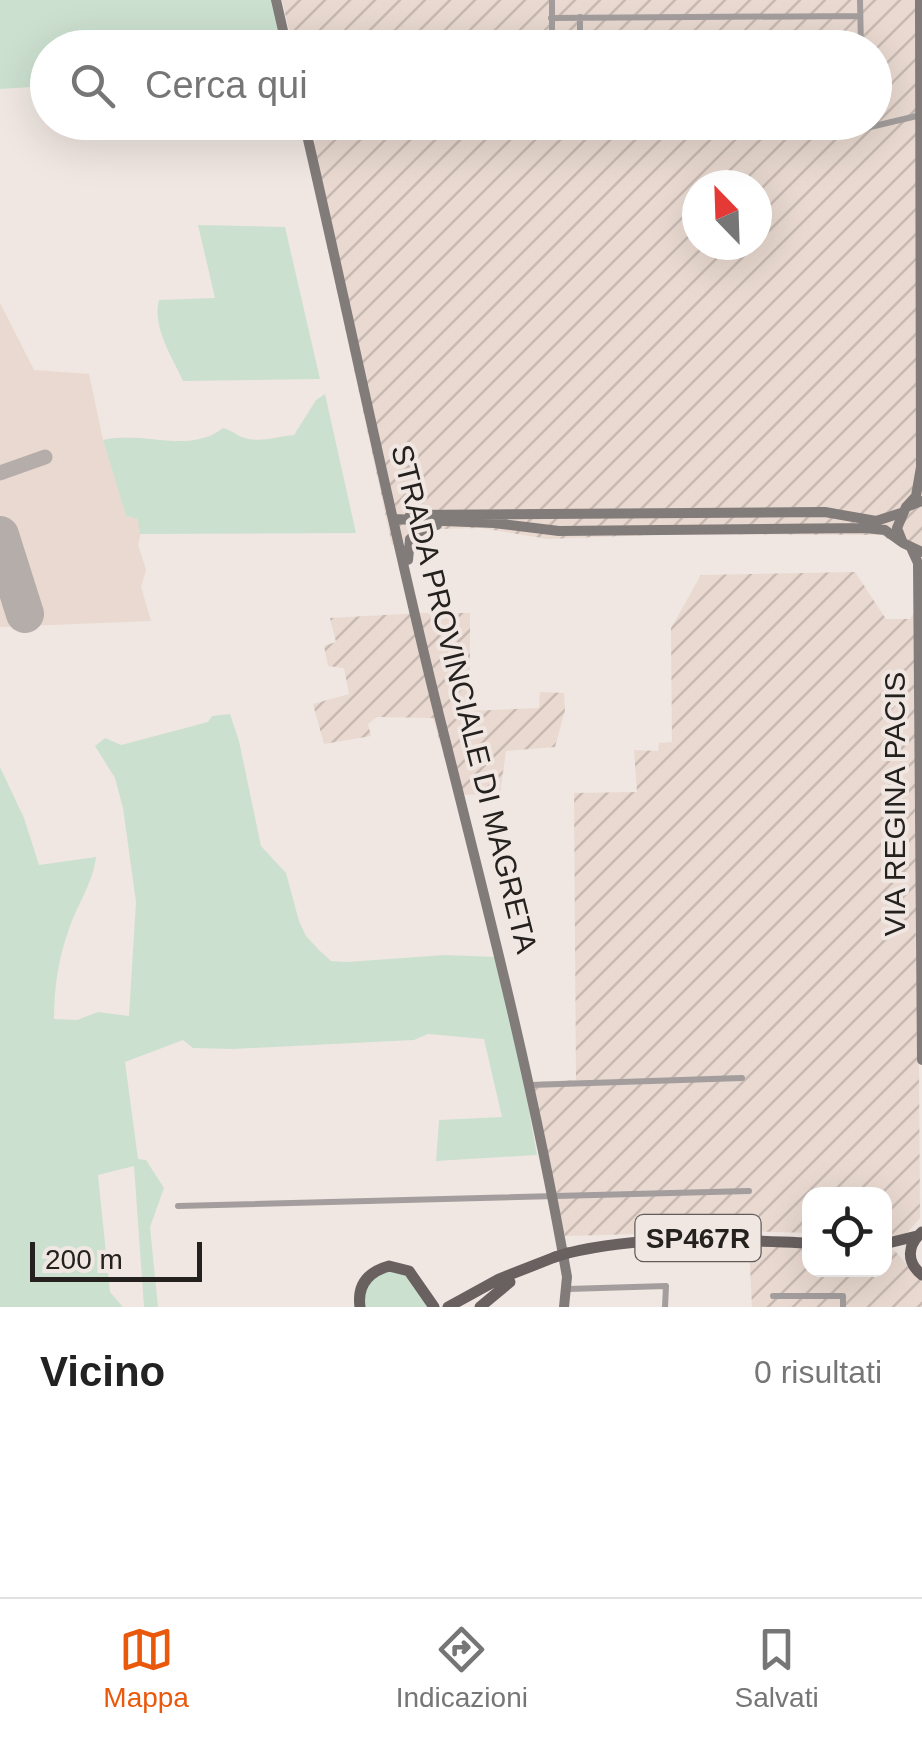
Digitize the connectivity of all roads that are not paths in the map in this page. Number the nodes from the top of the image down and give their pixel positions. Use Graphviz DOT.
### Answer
graph roads {
  1 [pos="276,0"];
  2 [pos="552,0"];
  3 [pos="860,0"];
  4 [pos="920,0"];
  5 [pos="860,16"];
  6 [pos="552,18"];
  7 [pos="580,18"];
  8 [pos="283,30"];
  9 [pos="552,30"];
  10 [pos="580,30"];
  11 [pos="860,30"];
  12 [pos="921,74"];
  13 [pos="921,114"];
  14 [pos="892,119"];
  15 [pos="308,140"];
  16 [pos="378,454"];
  17 [pos="922,469"];
  18 [pos="922,501"];
  19 [pos="904,510"];
  20 [pos="424,514"];
  21 [pos="555,514"];
  22 [pos="393,519"];
  23 [pos="444,523"];
  24 [pos="560,531"];
  25 [pos="913,548"];
  26 [pos="412,600"];
  27 [pos="922,1060"];
  28 [pos="742,1078"];
  29 [pos="530,1085"];
  30 [pos="749,1191"];
  31 [pos="553,1195"];
  32 [pos="178,1206"];
  33 [pos="920,1232"];
  34 [pos="892,1242"];
  35 [pos="802,1243"];
  36 [pos="892,1247"];
  37 [pos="562,1258"];
  38 [pos="911,1261"];
  39 [pos="922,1275"];
  40 [pos="510,1282"];
  41 [pos="568,1289"];
  42 [pos="773,1296"];
  43 [pos="360,1307"];
  44 [pos="434,1307"];
  45 [pos="448,1307"];
  46 [pos="462,1307"];
  47 [pos="480,1307"];
  48 [pos="563,1307"];
  49 [pos="665,1307"];
  50 [pos="843,1307"];
  1 -- 8 [label="street"];
  2 -- 6 [label="street"];
  3 -- 5 [label="street"];
  4 -- 12 [label="street"];
  5 -- 7 [label="street"];
  5 -- 11 [label="street"];
  6 -- 7 [label="street"];
  6 -- 9 [label="street"];
  7 -- 10 [label="street"];
  12 -- 13 [label="street"];
  13 -- 14 [label="street"];
  13 -- 17 [label="street"];
  15 -- 16 [label="street, STRADA PROVINCIALE DI MAGRETA"];
  16 -- 20 [label="street"];
  16 -- 22 [label="street, STRADA PROVINCIALE DI MAGRETA"];
  17 -- 19 [label="street"];
  18 -- 19 [label="street"];
  19 -- 21 [label="street"];
  19 -- 25 [label="street, VIA REGINA PACIS"];
  20 -- 21 [label="street"];
  20 -- 22 [label="street"];
  21 -- 24 [label="street"];
  22 -- 23 [label="street"];
  22 -- 26 [label="street, STRADA PROVINCIALE DI MAGRETA"];
  23 -- 24 [label="street"];
  23 -- 26 [label="street"];
  24 -- 25 [label="street"];
  25 -- 27 [label="street, VIA REGINA PACIS"];
  26 -- 29 [label="street, STRADA PROVINCIALE DI MAGRETA"];
  28 -- 29 [label="street"];
  29 -- 31 [label="street, STRADA PROVINCIALE DI MAGRETA"];
  30 -- 31 [label="street"];
  31 -- 32 [label="street"];
  31 -- 41 [label="street, STRADA PROVINCIALE DI MAGRETA"];
  33 -- 34 [label="main road"];
  33 -- 38 [label="main road"];
  35 -- 37 [label="main road, SP467R"];
  36 -- 38 [label="main road"];
  37 -- 40 [label="main road, SP467R"];
  37 -- 45 [label="main road, SP467R"];
  38 -- 39 [label="main road"];
  40 -- 46 [label="main road, SP467R"];
  40 -- 47 [label="main road"];
  41 -- 48 [label="street"];
  41 -- 49 [label="street"];
  42 -- 50 [label="street"];
  43 -- 44 [label="main road"];
}
